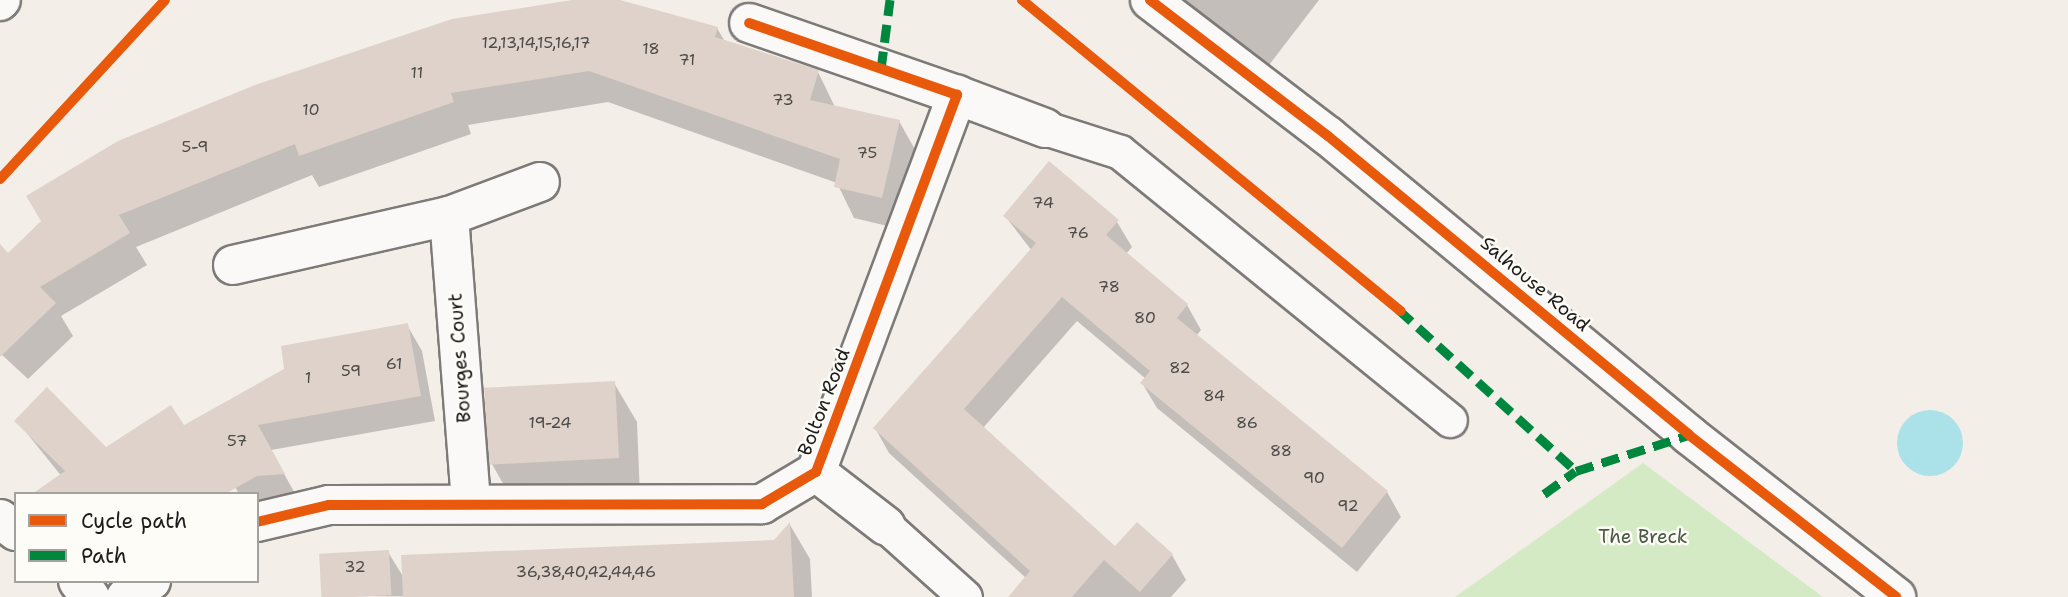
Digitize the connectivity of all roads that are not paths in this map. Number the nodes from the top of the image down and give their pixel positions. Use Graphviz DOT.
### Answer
graph roads {
  1 [pos="1150,0"];
  2 [pos="749,23"];
  3 [pos="957,95"];
  4 [pos="1045,128"];
  5 [pos="540,182"];
  6 [pos="449,216"];
  7 [pos="233,265"];
  8 [pos="1450,420"];
  9 [pos="816,472"];
  10 [pos="471,501"];
  11 [pos="259,522"];
  12 [pos="886,526"];
  13 [pos="148,583"];
  14 [pos="126,597"];
  15 [pos="965,597"];
  16 [pos="1896,597"];
  1 -- 16 [label="street, Salhouse Road"];
  2 -- 3 [label="street"];
  3 -- 4 [label="street"];
  3 -- 9 [label="street, Bolton Road"];
  4 -- 8 [label="lane"];
  5 -- 6 [label="street"];
  6 -- 7 [label="street"];
  6 -- 10 [label="street, Bourges Court"];
  9 -- 10 [label="street, Bolton Road"];
  9 -- 12 [label="street, Bolton Road"];
  10 -- 11 [label="street, Bolton Road"];
  12 -- 15 [label="lane, Bolton Road"];
  13 -- 14 [label="street"];
}
